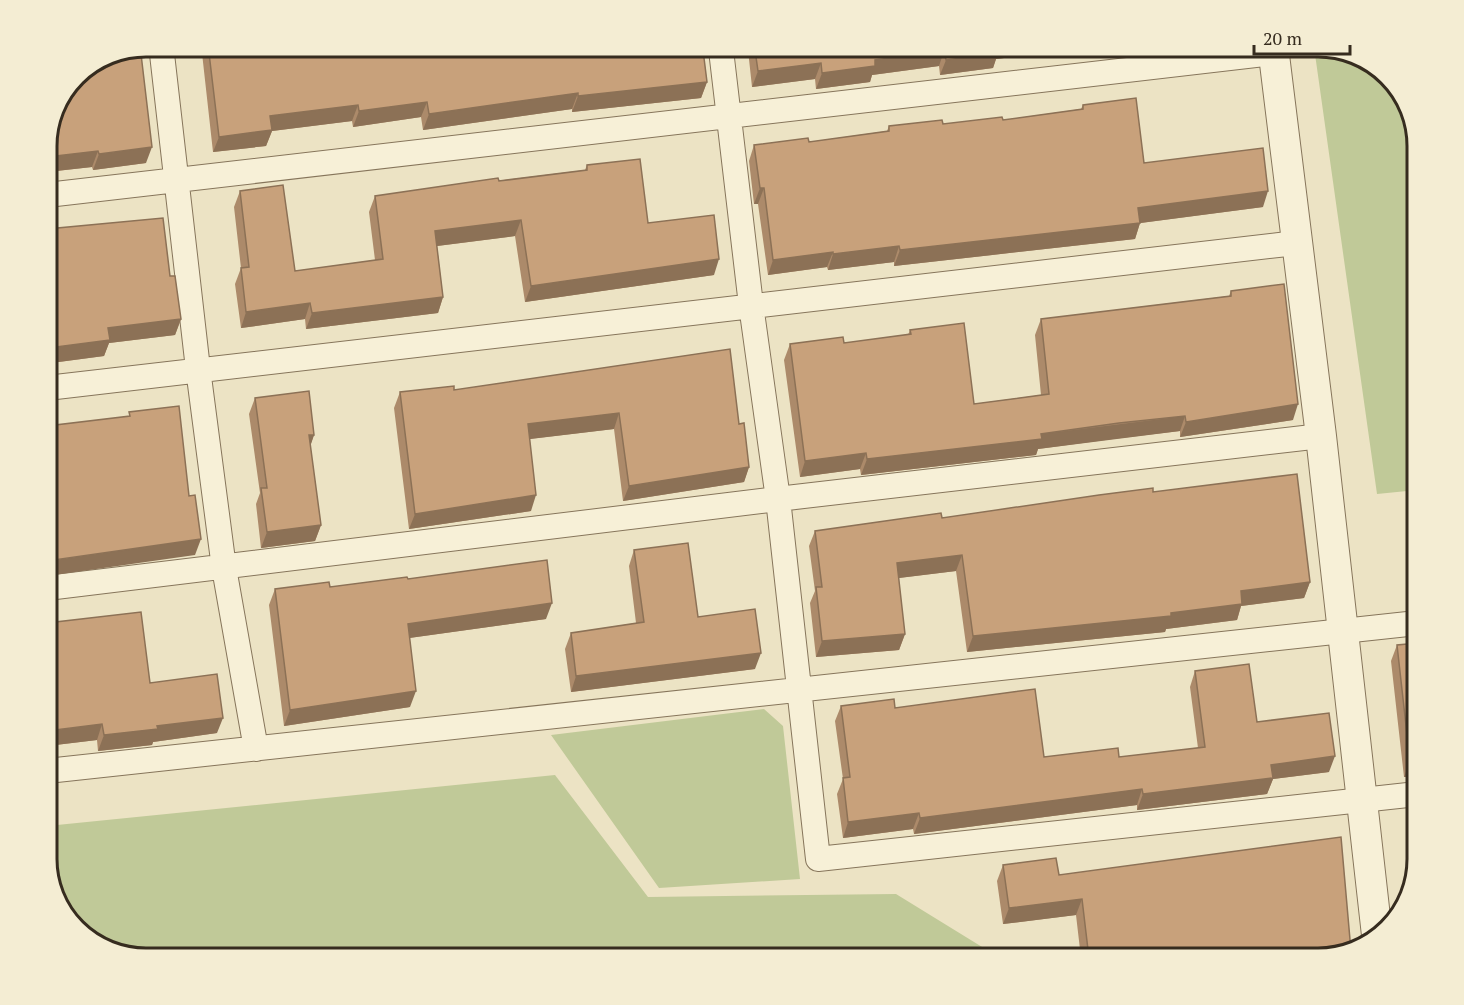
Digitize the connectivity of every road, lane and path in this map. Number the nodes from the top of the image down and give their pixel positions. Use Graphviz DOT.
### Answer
graph roads {
  1 [pos="162,57"];
  2 [pos="722,57"];
  3 [pos="1216,57"];
  4 [pos="1275,57"];
  5 [pos="727,116"];
  6 [pos="175,180"];
  7 [pos="57,194"];
  8 [pos="1296,243"];
  9 [pos="751,305"];
  10 [pos="198,369"];
  11 [pos="57,387"];
  12 [pos="1322,436"];
  13 [pos="778,499"];
  14 [pos="224,568"];
  15 [pos="57,587"];
  16 [pos="1407,624"];
  17 [pos="1344,631"];
  18 [pos="798,689"];
  19 [pos="256,748"];
  20 [pos="57,770"];
  21 [pos="1407,795"];
  22 [pos="1362,800"];
  23 [pos="1376,926"];
  1 -- 6 [label="street"];
  2 -- 5 [label="street"];
  3 -- 5 [label="street"];
  4 -- 8 [label="street"];
  5 -- 6 [label="street"];
  5 -- 9 [label="street"];
  6 -- 7 [label="street"];
  6 -- 10 [label="street"];
  8 -- 9 [label="street"];
  8 -- 12 [label="street"];
  9 -- 10 [label="street"];
  9 -- 13 [label="street"];
  10 -- 11 [label="street"];
  10 -- 14 [label="street"];
  12 -- 13 [label="street"];
  12 -- 17 [label="street"];
  13 -- 14 [label="street"];
  13 -- 18 [label="street"];
  14 -- 15 [label="street"];
  14 -- 19 [label="street"];
  16 -- 17 [label="street"];
  17 -- 18 [label="street"];
  17 -- 22 [label="street"];
  18 -- 19 [label="street"];
  18 -- 22 [label="street"];
  19 -- 20 [label="street"];
  21 -- 22 [label="street"];
  22 -- 23 [label="street"];
}
